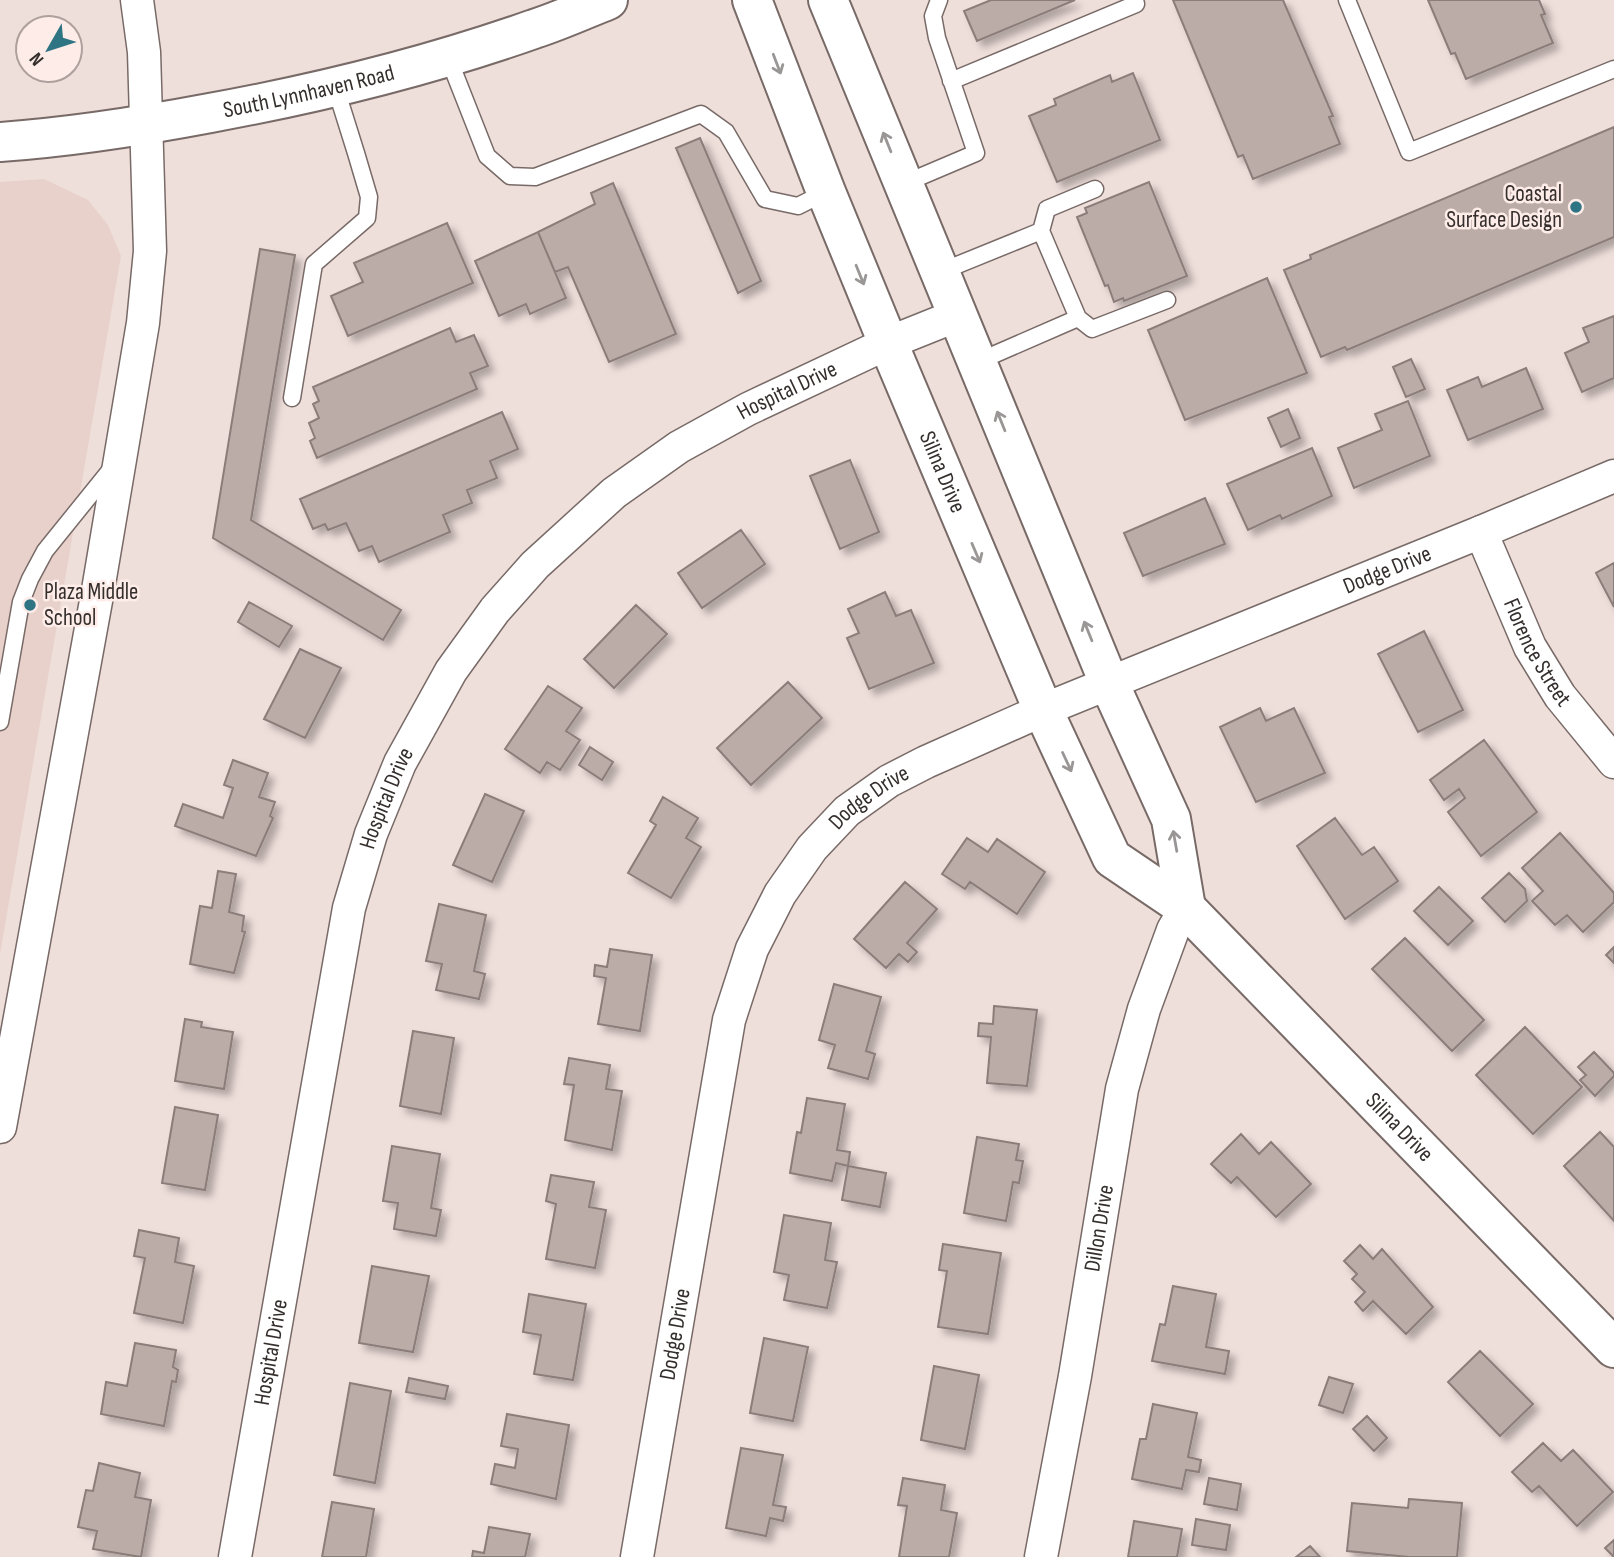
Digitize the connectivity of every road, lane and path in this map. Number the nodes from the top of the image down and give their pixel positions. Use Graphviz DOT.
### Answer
graph roads {
  1 [pos="137,0"];
  2 [pos="608,0"];
  3 [pos="752,0"];
  4 [pos="828,0"];
  5 [pos="939,0"];
  6 [pos="1135,0"];
  7 [pos="1347,0"];
  8 [pos="449,57"];
  9 [pos="1614,69"];
  10 [pos="951,80"];
  11 [pos="335,86"];
  12 [pos="145,125"];
  13 [pos="0,142"];
  14 [pos="903,184"];
  15 [pos="1095,189"];
  16 [pos="826,191"];
  17 [pos="1041,231"];
  18 [pos="940,272"];
  19 [pos="1167,300"];
  20 [pos="958,315"];
  21 [pos="1078,318"];
  22 [pos="888,343"];
  23 [pos="977,362"];
  24 [pos="292,398"];
  25 [pos="120,458"];
  26 [pos="1614,475"];
  27 [pos="1481,532"];
  28 [pos="1109,683"];
  29 [pos="1043,710"];
  30 [pos="0,722"];
  31 [pos="1614,762"];
  32 [pos="1186,908"];
  33 [pos="0,1127"];
  34 [pos="1614,1348"];
  35 [pos="236,1557"];
  36 [pos="637,1557"];
  37 [pos="1041,1557"];
  1 -- 12 [label="street"];
  2 -- 8 [label="street, South Lynnhaven Road"];
  3 -- 16 [label="street, Silina Drive, one-way"];
  14 -- 4 [label="street, one-way"];
  5 -- 10 [label="lane"];
  6 -- 10 [label="lane"];
  7 -- 9 [label="lane"];
  8 -- 11 [label="street, South Lynnhaven Road"];
  8 -- 16 [label="lane"];
  10 -- 14 [label="lane"];
  11 -- 12 [label="street, South Lynnhaven Road"];
  11 -- 24 [label="lane"];
  12 -- 13 [label="street, South Lynnhaven Road"];
  12 -- 25 [label="street"];
  14 -- 18 [label="street"];
  15 -- 17 [label="lane"];
  16 -- 22 [label="street, Silina Drive, one-way"];
  17 -- 18 [label="lane"];
  17 -- 21 [label="lane"];
  18 -- 20 [label="street"];
  19 -- 21 [label="lane"];
  20 -- 22 [label="street, Hospital Drive"];
  20 -- 23 [label="street"];
  21 -- 23 [label="lane"];
  22 -- 29 [label="street, Silina Drive, one-way"];
  22 -- 35 [label="street, Hospital Drive"];
  28 -- 23 [label="street, one-way"];
  25 -- 30 [label="lane"];
  25 -- 33 [label="street"];
  26 -- 27 [label="street, Dodge Drive"];
  27 -- 28 [label="street, Dodge Drive"];
  27 -- 31 [label="street, Florence Street"];
  28 -- 29 [label="street, Dodge Drive"];
  32 -- 28 [label="street, one-way"];
  29 -- 32 [label="street, Silina Drive, one-way"];
  29 -- 36 [label="street, Dodge Drive"];
  32 -- 34 [label="street, Silina Drive"];
  32 -- 37 [label="street, Dillon Drive"];
}
